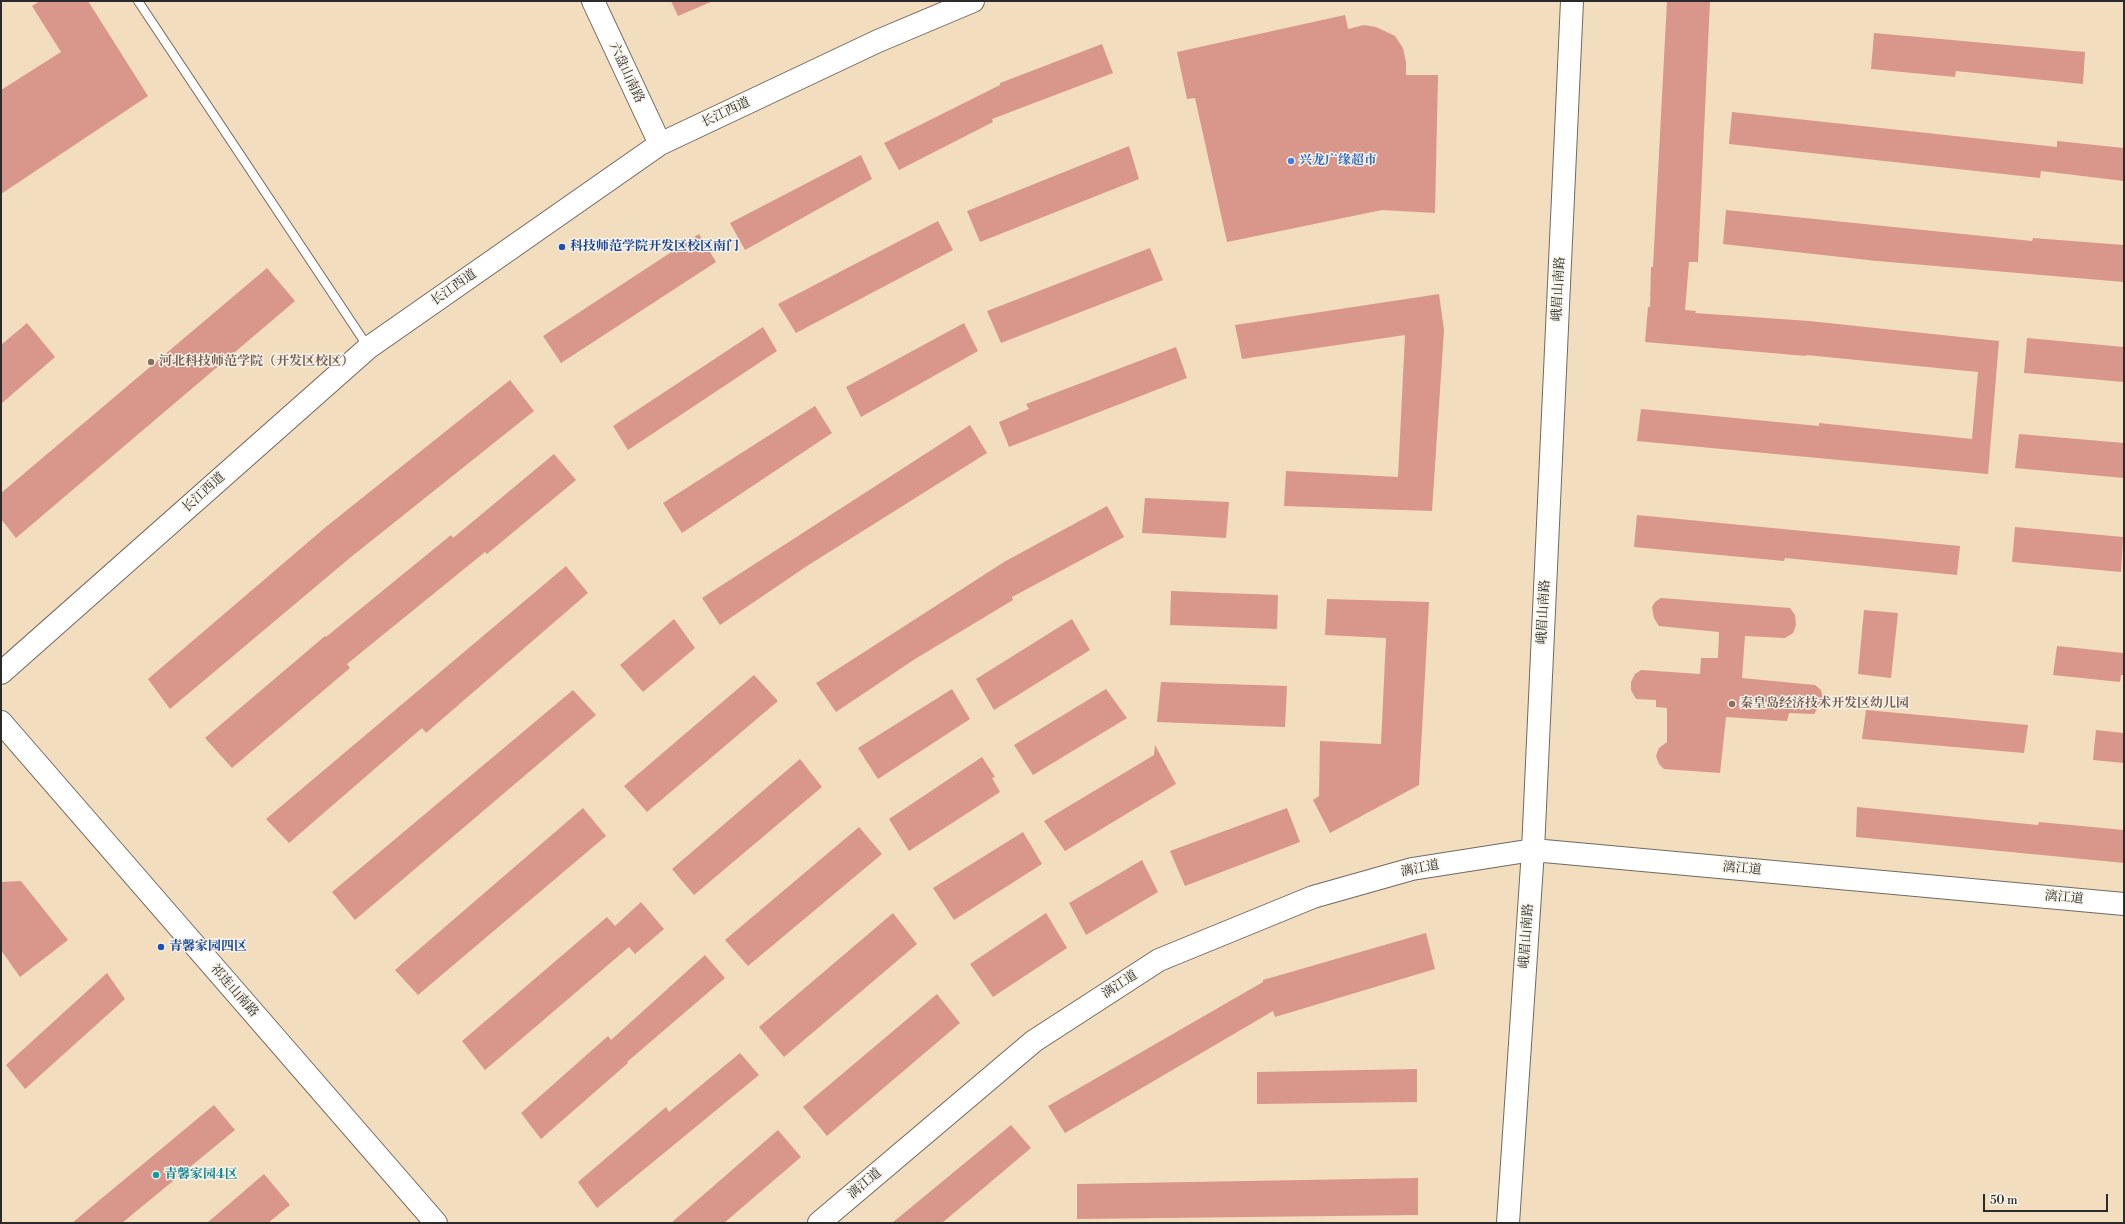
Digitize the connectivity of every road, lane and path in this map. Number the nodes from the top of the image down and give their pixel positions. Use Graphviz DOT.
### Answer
graph roads {
  1 [pos="138,1"];
  2 [pos="593,1"];
  3 [pos="973,1"];
  4 [pos="1572,1"];
  5 [pos="660,144"];
  6 [pos="368,348"];
  7 [pos="1,673"];
  8 [pos="1,722"];
  9 [pos="1533,850"];
  10 [pos="2124,904"];
  11 [pos="436,1223"];
  12 [pos="819,1223"];
  13 [pos="1508,1223"];
  1 -- 6 [label="lane"];
  2 -- 5 [label="street, 六盘山南路"];
  3 -- 5 [label="street, 长江西道"];
  4 -- 9 [label="street, 峨眉山南路"];
  5 -- 6 [label="street, 长江西道"];
  6 -- 7 [label="street, 长江西道"];
  8 -- 11 [label="street, 祁连山南路"];
  9 -- 10 [label="street, 漓江道"];
  9 -- 12 [label="street, 漓江道"];
  9 -- 13 [label="street, 峨眉山南路"];
}
